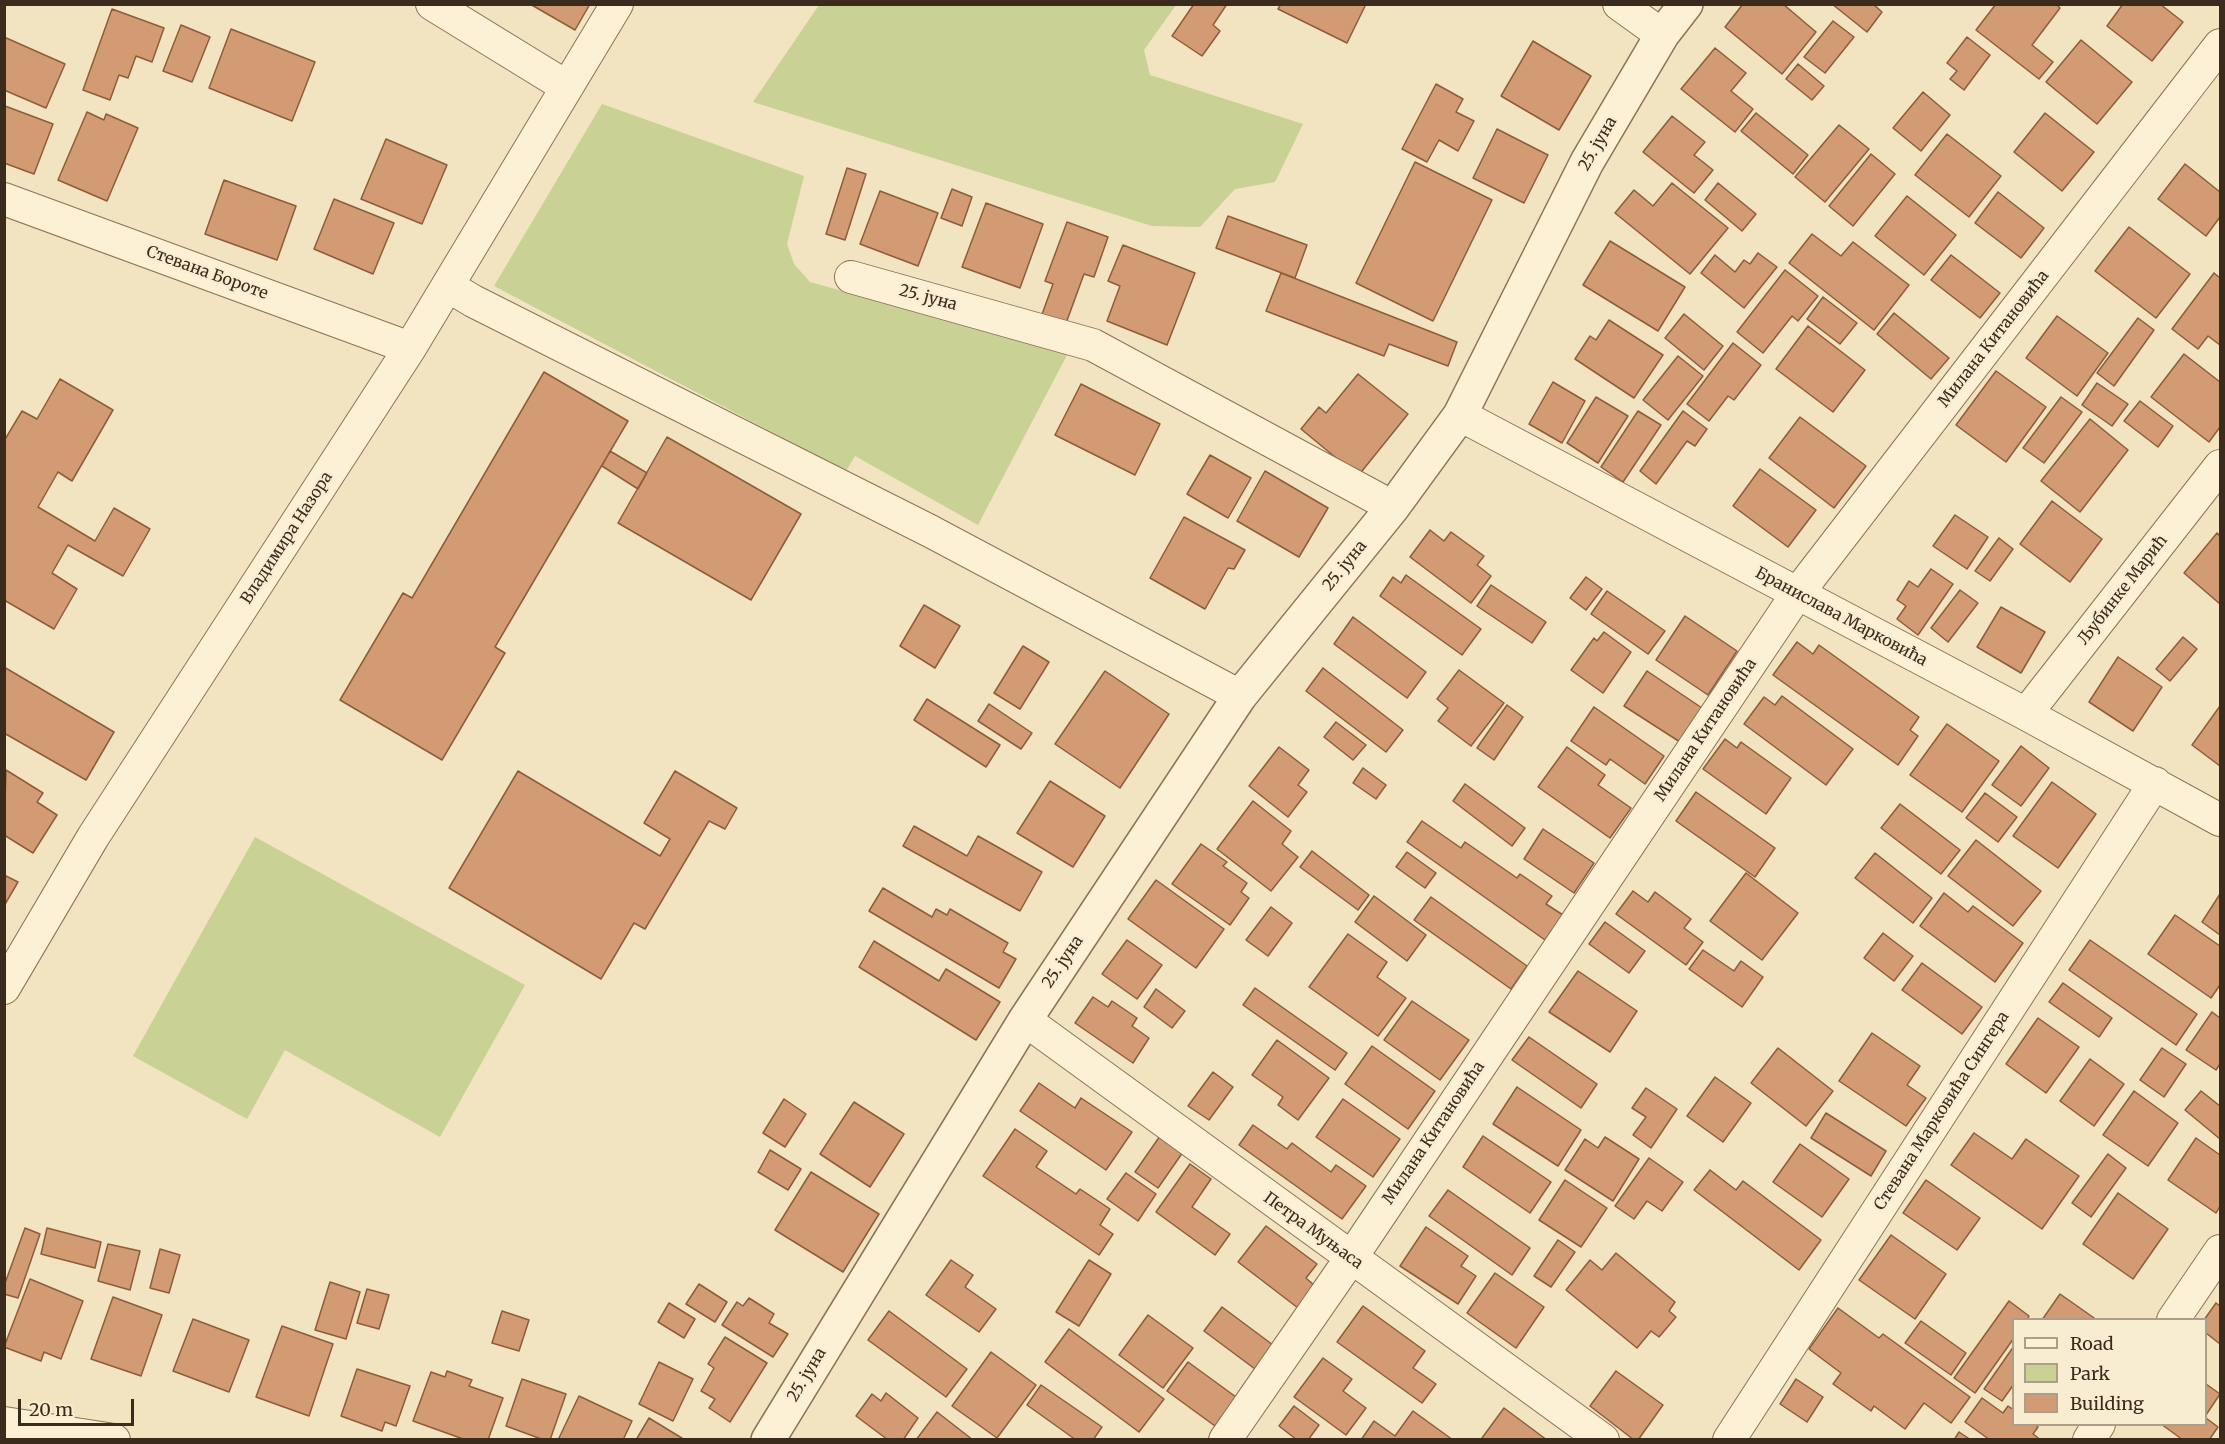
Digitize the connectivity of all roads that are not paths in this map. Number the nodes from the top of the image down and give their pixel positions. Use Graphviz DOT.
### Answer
graph roads {
  1 [pos="432,4"];
  2 [pos="617,4"];
  3 [pos="1619,4"];
  4 [pos="1686,4"];
  5 [pos="1662,35"];
  6 [pos="2220,45"];
  7 [pos="567,87"];
  8 [pos="4,199"];
  9 [pos="851,277"];
  10 [pos="448,286"];
  11 [pos="410,348"];
  12 [pos="1460,415"];
  13 [pos="2220,466"];
  14 [pos="1393,507"];
  15 [pos="1797,594"];
  16 [pos="1240,696"];
  17 [pos="2026,714"];
  18 [pos="2155,783"];
  19 [pos="2220,820"];
  20 [pos="4,988"];
  21 [pos="1024,1020"];
  22 [pos="2220,1251"];
  23 [pos="1351,1258"];
  24 [pos="2174,1318"];
  25 [pos="4,1423"];
  26 [pos="2098,1426"];
  27 [pos="114,1440"];
  28 [pos="768,1440"];
  29 [pos="1225,1440"];
  30 [pos="1603,1440"];
  31 [pos="1729,1440"];
  32 [pos="2089,1440"];
  1 -- 7 [label="street"];
  2 -- 7 [label="street, Владимира Назора"];
  3 -- 5 [label="street"];
  4 -- 5 [label="street, 25. јуна"];
  5 -- 12 [label="street, 25. јуна"];
  6 -- 15 [label="street, Милана Китановића"];
  7 -- 10 [label="street, Владимира Назора"];
  8 -- 11 [label="street, Стевана Бороте"];
  9 -- 14 [label="street, 25. јуна"];
  10 -- 11 [label="street, Владимира Назора"];
  10 -- 16 [label="street"];
  11 -- 20 [label="street, Владимира Назора"];
  12 -- 14 [label="street, 25. јуна"];
  12 -- 15 [label="street, Бранислава Марковића"];
  13 -- 17 [label="street, Љубинке Марић"];
  14 -- 16 [label="street, 25. јуна"];
  15 -- 17 [label="street, Бранислава Марковића"];
  15 -- 23 [label="street, Милана Китановића"];
  16 -- 21 [label="street, 25. јуна"];
  17 -- 18 [label="street, Бранислава Марковића"];
  18 -- 19 [label="street, Бранислава Марковића"];
  18 -- 31 [label="street, Стевана Марковића Сингера"];
  21 -- 23 [label="street, Петра Муњаса"];
  21 -- 28 [label="street, 25. јуна"];
  22 -- 24 [label="street"];
  23 -- 29 [label="street, Милана Китановића"];
  23 -- 30 [label="street, Петра Муњаса"];
  25 -- 27 [label="street"];
  26 -- 32 [label="street"];
}
